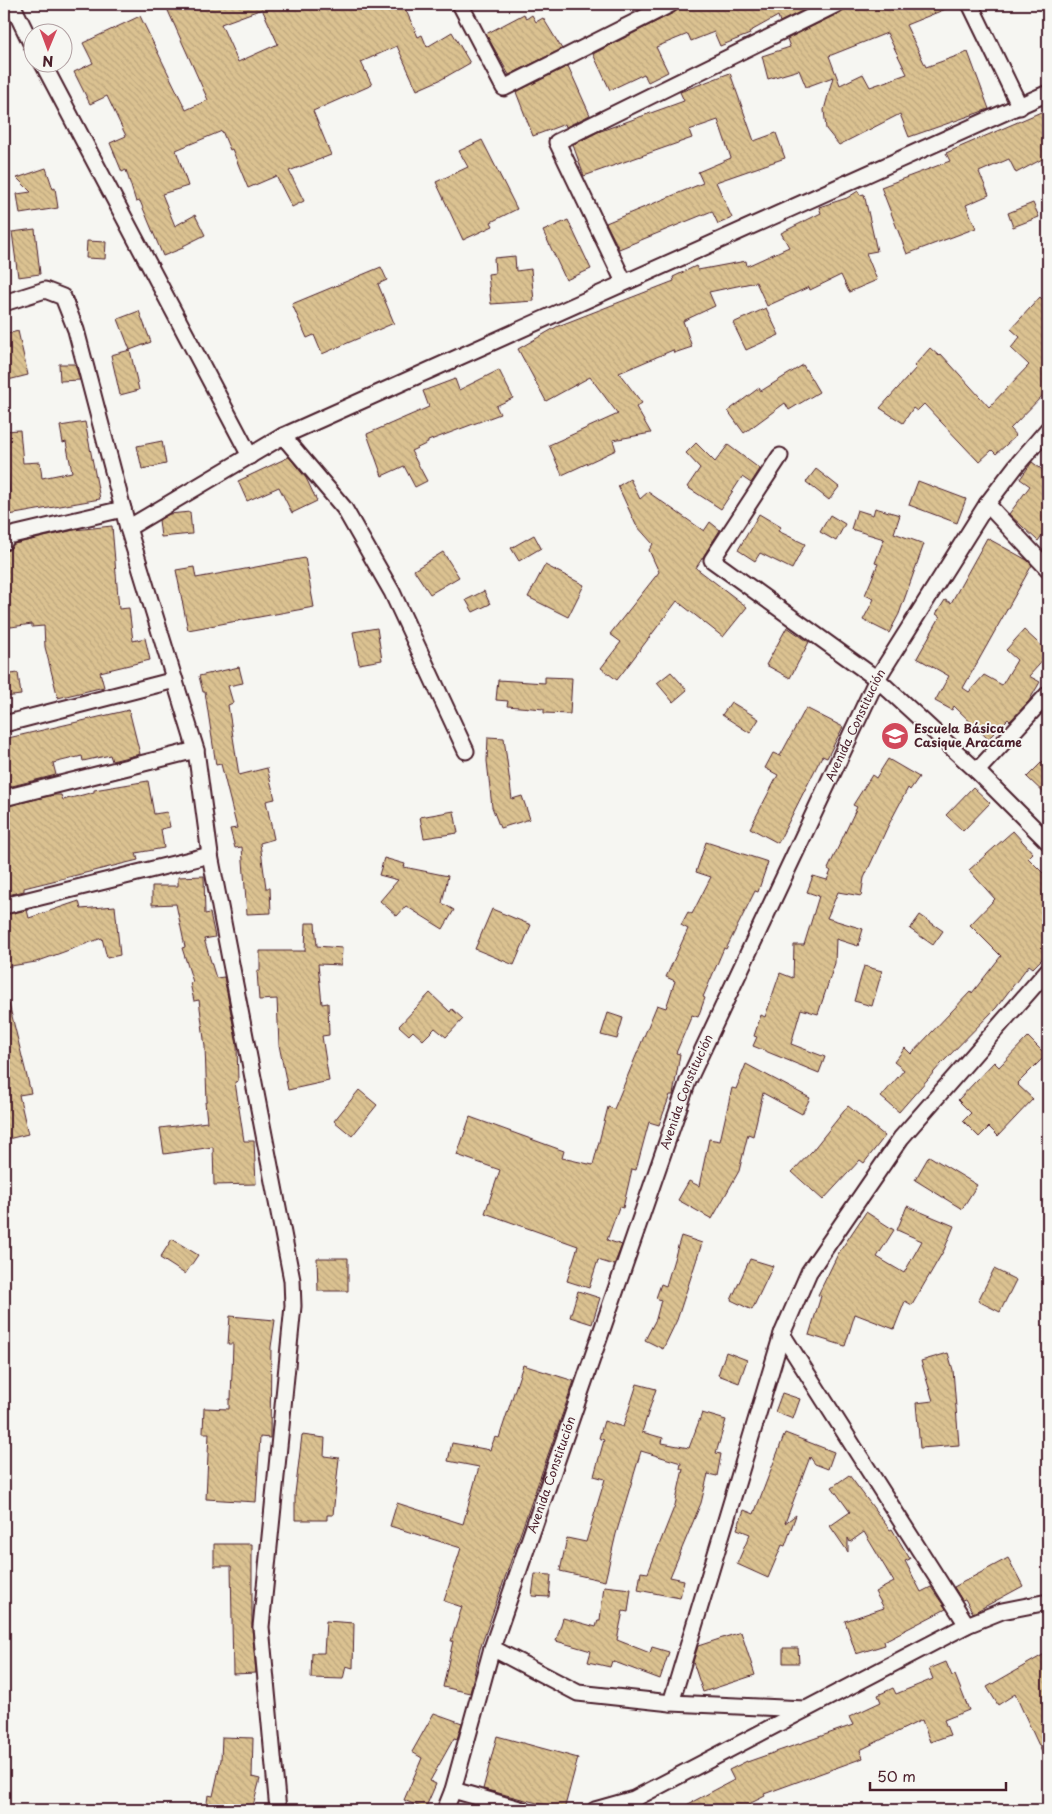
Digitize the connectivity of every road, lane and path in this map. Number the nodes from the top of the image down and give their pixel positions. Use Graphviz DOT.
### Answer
graph roads {
  1 [pos="460,4"];
  2 [pos="672,4"];
  3 [pos="837,4"];
  4 [pos="970,4"];
  5 [pos="13,7"];
  6 [pos="22,25"];
  7 [pos="47,72"];
  8 [pos="1048,93"];
  9 [pos="1020,107"];
  10 [pos="624,282"];
  11 [pos="4,303"];
  12 [pos="1048,429"];
  13 [pos="283,436"];
  14 [pos="250,456"];
  15 [pos="780,456"];
  16 [pos="987,504"];
  17 [pos="123,509"];
  18 [pos="128,528"];
  19 [pos="4,542"];
  20 [pos="1048,569"];
  21 [pos="877,679"];
  22 [pos="175,680"];
  23 [pos="1048,694"];
  24 [pos="4,724"];
  25 [pos="196,750"];
  26 [pos="466,751"];
  27 [pos="977,771"];
  28 [pos="4,798"];
  29 [pos="1048,842"];
  30 [pos="210,855"];
  31 [pos="4,906"];
  32 [pos="1048,970"];
  33 [pos="782,1334"];
  34 [pos="1048,1602"];
  35 [pos="967,1626"];
  36 [pos="492,1648"];
  37 [pos="671,1702"];
  38 [pos="806,1710"];
  39 [pos="453,1790"];
  40 [pos="278,1810"];
  41 [pos="445,1810"];
  42 [pos="523,1810"];
  43 [pos="596,1810"];
  1 -- 2 [label="street"];
  3 -- 10 [label="street"];
  4 -- 9 [label="street"];
  5 -- 6 [label="street"];
  7 -- 14 [label="street"];
  8 -- 9 [label="street"];
  9 -- 10 [label="street"];
  10 -- 13 [label="street"];
  11 -- 17 [label="street"];
  12 -- 16 [label="street, Avenida Constitución"];
  13 -- 14 [label="street"];
  13 -- 26 [label="street"];
  14 -- 18 [label="street"];
  15 -- 21 [label="street"];
  16 -- 20 [label="street"];
  16 -- 21 [label="street, Avenida Constitución"];
  17 -- 18 [label="street"];
  17 -- 19 [label="street"];
  18 -- 22 [label="street"];
  21 -- 27 [label="street"];
  21 -- 36 [label="street, Avenida Constitución"];
  22 -- 24 [label="street"];
  22 -- 25 [label="street"];
  23 -- 27 [label="street"];
  25 -- 28 [label="street"];
  25 -- 30 [label="street"];
  27 -- 29 [label="street"];
  30 -- 31 [label="street"];
  30 -- 40 [label="street"];
  32 -- 33 [label="street"];
  33 -- 35 [label="street"];
  33 -- 37 [label="street"];
  34 -- 35 [label="street"];
  35 -- 38 [label="street"];
  36 -- 37 [label="street"];
  36 -- 39 [label="street, Avenida Constitución"];
  37 -- 38 [label="street"];
  38 -- 43 [label="street"];
  39 -- 41 [label="street, Avenida Constitución"];
  39 -- 42 [label="street"];
}
